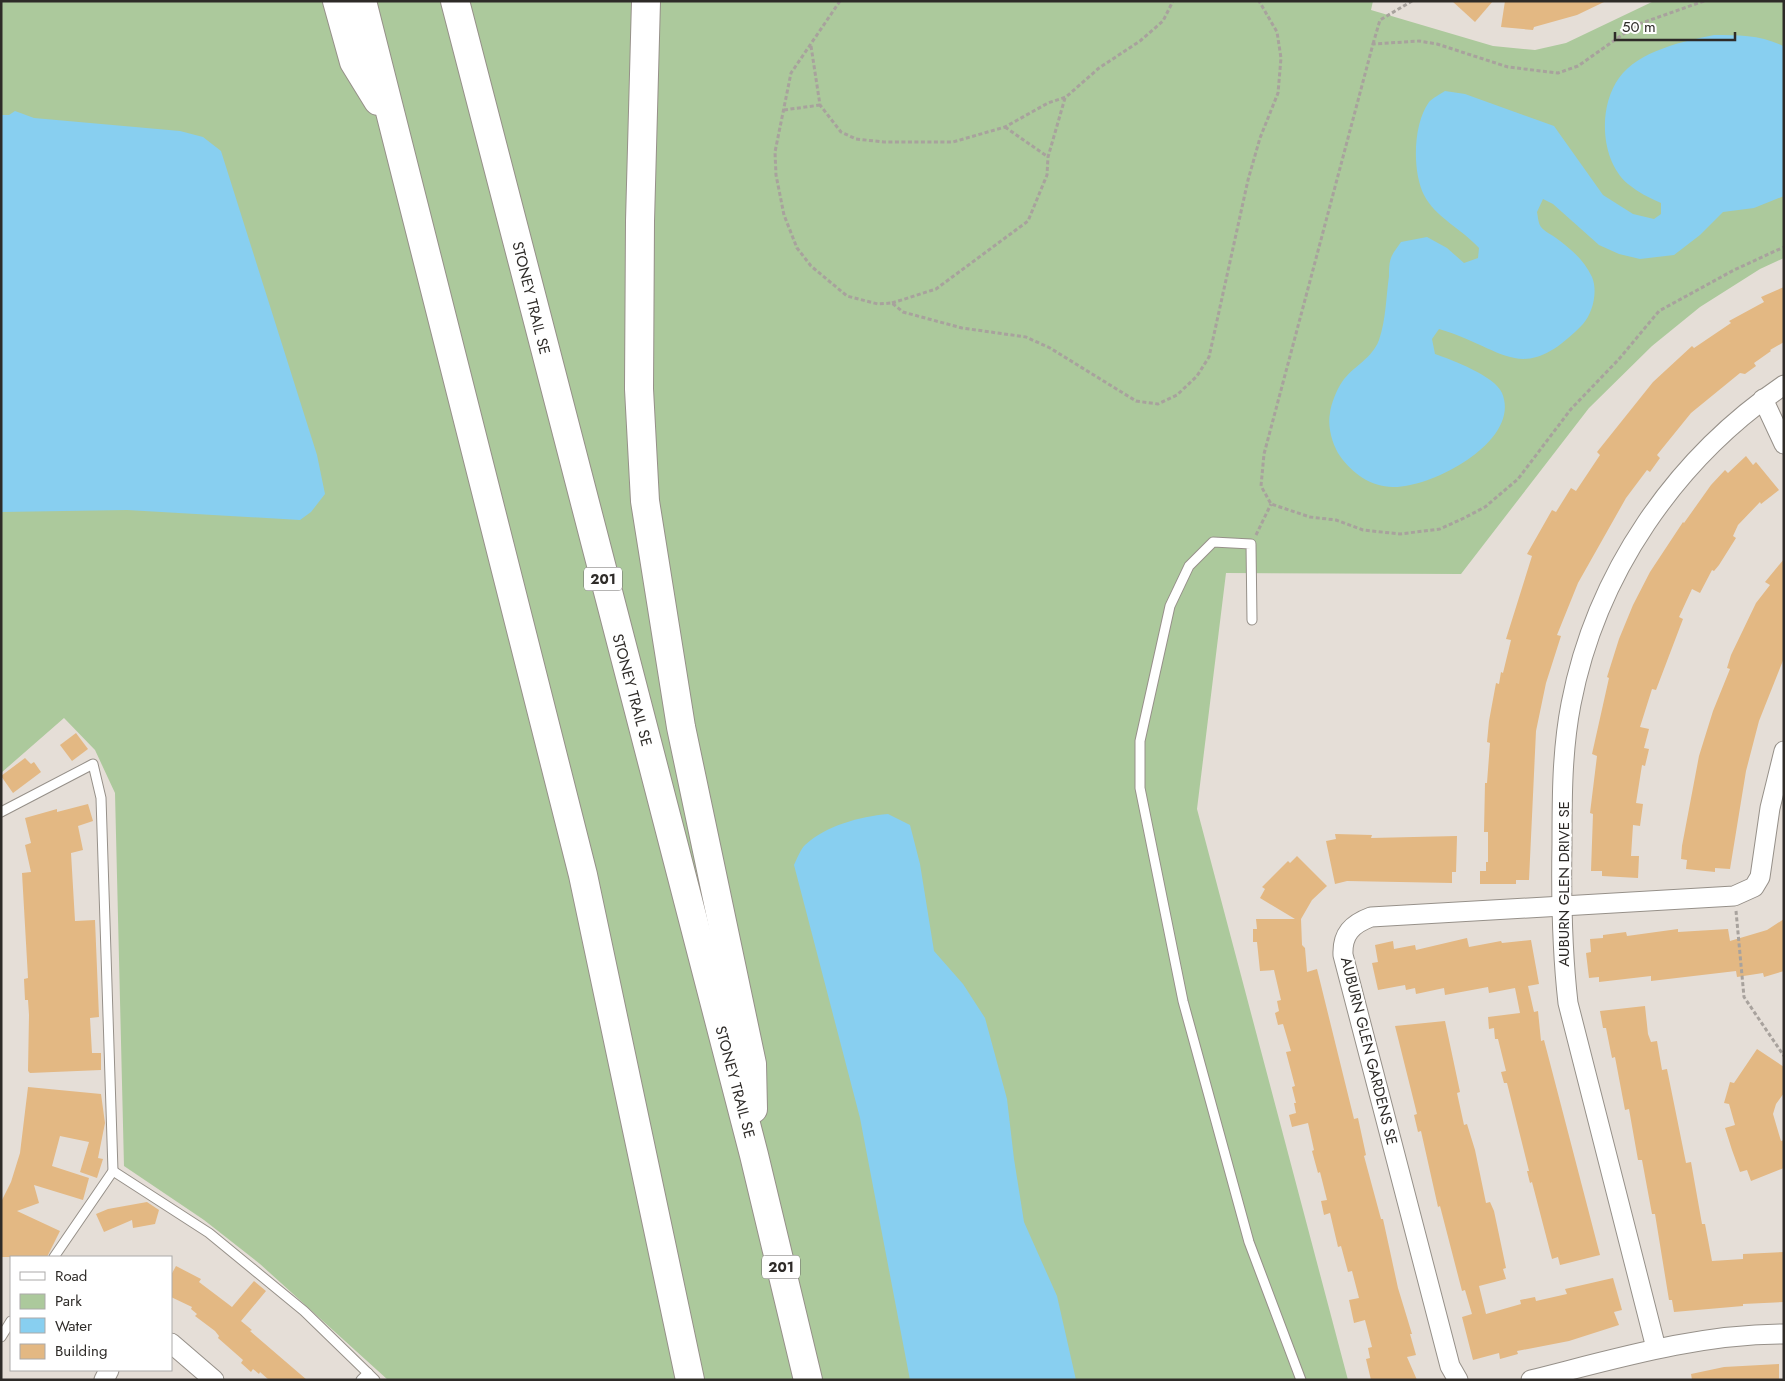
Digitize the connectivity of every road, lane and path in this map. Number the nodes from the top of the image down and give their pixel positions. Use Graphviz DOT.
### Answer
graph roads {
  1 [pos="337,1"];
  2 [pos="362,1"];
  3 [pos="455,1"];
  4 [pos="646,1"];
  5 [pos="840,1"];
  6 [pos="1173,1"];
  7 [pos="1259,1"];
  8 [pos="1412,1"];
  9 [pos="1704,1"];
  10 [pos="1373,44"];
  11 [pos="812,46"];
  12 [pos="1066,97"];
  13 [pos="820,104"];
  14 [pos="784,110"];
  15 [pos="393,127"];
  16 [pos="1005,127"];
  17 [pos="1048,157"];
  18 [pos="1784,247"];
  19 [pos="892,303"];
  20 [pos="1784,385"];
  21 [pos="1763,399"];
  22 [pos="1784,444"];
  23 [pos="1271,504"];
  24 [pos="1251,544"];
  25 [pos="1252,620"];
  26 [pos="1784,751"];
  27 [pos="1,812"];
  28 [pos="1734,896"];
  29 [pos="1561,906"];
  30 [pos="1784,1056"];
  31 [pos="754,1155"];
  32 [pos="113,1171"];
  33 [pos="55,1256"];
  34 [pos="10,1323"];
  35 [pos="1784,1334"];
  36 [pos="1,1337"];
  37 [pos="172,1344"];
  38 [pos="1656,1348"];
  39 [pos="371,1376"];
  40 [pos="214,1380"];
  41 [pos="361,1380"];
  42 [pos="690,1380"];
  43 [pos="808,1380"];
  44 [pos="1300,1380"];
  45 [pos="1458,1380"];
  46 [pos="1531,1380"];
  1 -- 15 [label="highway"];
  2 -- 15 [label="highway"];
  3 -- 31 [label="highway, STONEY TRAIL SE / 201"];
  4 -- 31 [label="highway"];
  5 -- 11 [label="path"];
  6 -- 12 [label="path"];
  7 -- 19 [label="path"];
  8 -- 10 [label="path"];
  9 -- 10 [label="path"];
  10 -- 23 [label="path"];
  11 -- 13 [label="path"];
  11 -- 14 [label="path"];
  12 -- 16 [label="path"];
  12 -- 17 [label="path"];
  13 -- 14 [label="path"];
  13 -- 16 [label="path"];
  14 -- 19 [label="path"];
  15 -- 42 [label="highway"];
  16 -- 17 [label="path"];
  17 -- 19 [label="path"];
  18 -- 23 [label="path"];
  20 -- 21 [label="street, AUBURN GLEN DRIVE SE"];
  21 -- 22 [label="street"];
  21 -- 29 [label="street, AUBURN GLEN DRIVE SE"];
  23 -- 24 [label="path"];
  24 -- 25 [label="lane"];
  24 -- 44 [label="lane"];
  26 -- 28 [label="street"];
  27 -- 32 [label="lane"];
  28 -- 29 [label="street, AUBURN GLEN GARDENS SE"];
  28 -- 30 [label="path"];
  29 -- 38 [label="street, AUBURN GLEN DRIVE SE"];
  29 -- 45 [label="street, AUBURN GLEN GARDENS SE"];
  31 -- 43 [label="highway, STONEY TRAIL SE / 201"];
  32 -- 33 [label="lane"];
  32 -- 39 [label="lane"];
  34 -- 36 [label="lane"];
  35 -- 38 [label="street"];
  37 -- 40 [label="street"];
  38 -- 46 [label="street"];
  39 -- 41 [label="lane"];
}
